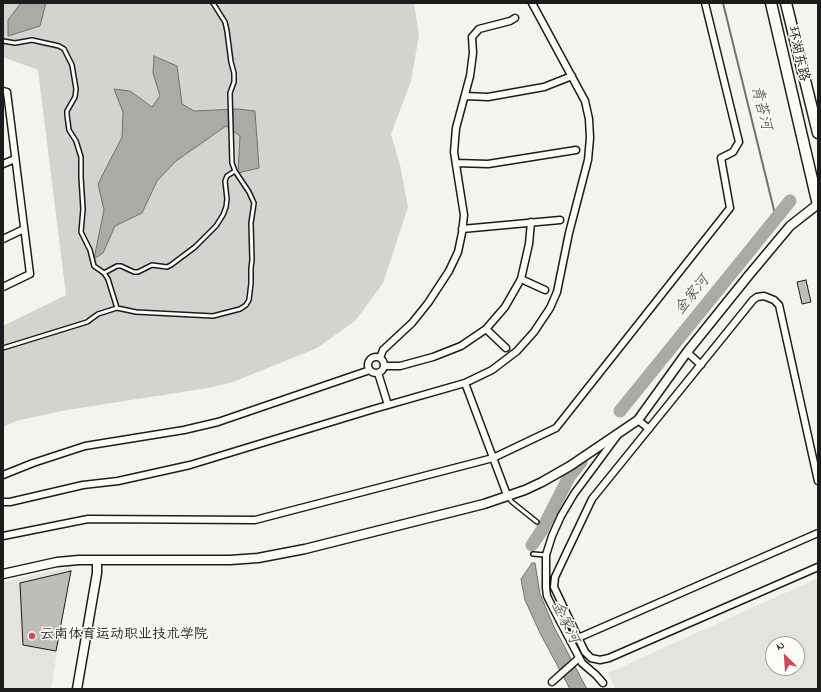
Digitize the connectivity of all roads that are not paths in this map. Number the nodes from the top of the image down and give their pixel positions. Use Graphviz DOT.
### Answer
graph roads {
  1 [pos="213,3"];
  2 [pos="532,3"];
  3 [pos="705,3"];
  4 [pos="771,3"];
  5 [pos="786,3"];
  6 [pos="515,18"];
  7 [pos="3,41"];
  8 [pos="572,76"];
  9 [pos="3,91"];
  10 [pos="465,96"];
  11 [pos="818,133"];
  12 [pos="576,150"];
  13 [pos="15,159"];
  14 [pos="456,163"];
  15 [pos="3,164"];
  16 [pos="235,171"];
  17 [pos="818,204"];
  18 [pos="560,220"];
  19 [pos="531,222"];
  20 [pos="24,229"];
  21 [pos="462,229"];
  22 [pos="3,239"];
  23 [pos="104,273"];
  24 [pos="521,279"];
  25 [pos="3,287"];
  26 [pos="545,290"];
  27 [pos="117,308"];
  28 [pos="486,329"];
  29 [pos="3,348"];
  30 [pos="506,348"];
  31 [pos="687,352"];
  32 [pos="380,358"];
  33 [pos="701,365"];
  34 [pos="384,366"];
  35 [pos="370,370"];
  36 [pos="378,373"];
  37 [pos="465,383"];
  38 [pos="388,405"];
  39 [pos="638,420"];
  40 [pos="649,429"];
  41 [pos="619,433"];
  42 [pos="493,458"];
  43 [pos="3,475"];
  44 [pos="818,481"];
  45 [pos="507,495"];
  46 [pos="3,502"];
  47 [pos="537,522"];
  48 [pos="818,533"];
  49 [pos="3,536"];
  50 [pos="533,554"];
  51 [pos="546,555"];
  52 [pos="97,560"];
  53 [pos="818,567"];
  54 [pos="3,574"];
  55 [pos="578,638"];
  56 [pos="576,660"];
  57 [pos="552,682"];
  58 [pos="602,683"];
  59 [pos="77,689"];
  1 -- 16 [label="lane"];
  2 -- 8 [label="street"];
  3 -- 42 [label="street"];
  4 -- 17 [label="main road, 环湖东路"];
  5 -- 11 [label="main road, 环湖东路"];
  6 -- 10 [label="street"];
  7 -- 23 [label="lane"];
  8 -- 10 [label="street"];
  8 -- 37 [label="street"];
  9 -- 13 [label="street"];
  10 -- 14 [label="street"];
  12 -- 14 [label="street"];
  13 -- 15 [label="street"];
  13 -- 20 [label="street"];
  14 -- 21 [label="street"];
  16 -- 23 [label="lane"];
  16 -- 27 [label="lane"];
  17 -- 31 [label="street"];
  18 -- 19 [label="street"];
  19 -- 21 [label="street"];
  19 -- 24 [label="street"];
  20 -- 22 [label="street"];
  20 -- 25 [label="street"];
  21 -- 32 [label="street"];
  23 -- 27 [label="lane"];
  24 -- 26 [label="street"];
  24 -- 28 [label="street"];
  27 -- 29 [label="lane"];
  28 -- 30 [label="street"];
  28 -- 34 [label="street"];
  31 -- 33 [label="street"];
  31 -- 39 [label="street"];
  32 -- 34 [label="street"];
  32 -- 35 [label="street"];
  33 -- 40 [label="street"];
  33 -- 44 [label="street"];
  34 -- 36 [label="street"];
  35 -- 36 [label="street"];
  35 -- 43 [label="street"];
  36 -- 38 [label="street"];
  37 -- 38 [label="street"];
  37 -- 42 [label="street"];
  38 -- 46 [label="street"];
  39 -- 40 [label="street"];
  39 -- 41 [label="street"];
  40 -- 55 [label="street"];
  41 -- 45 [label="street"];
  41 -- 51 [label="street"];
  42 -- 45 [label="street"];
  42 -- 49 [label="street"];
  45 -- 47 [label="lane"];
  45 -- 52 [label="street"];
  48 -- 55 [label="street"];
  50 -- 51 [label="lane"];
  51 -- 56 [label="street"];
  52 -- 54 [label="street"];
  52 -- 59 [label="street"];
  53 -- 55 [label="street"];
  56 -- 57 [label="street"];
  56 -- 58 [label="street"];
}
